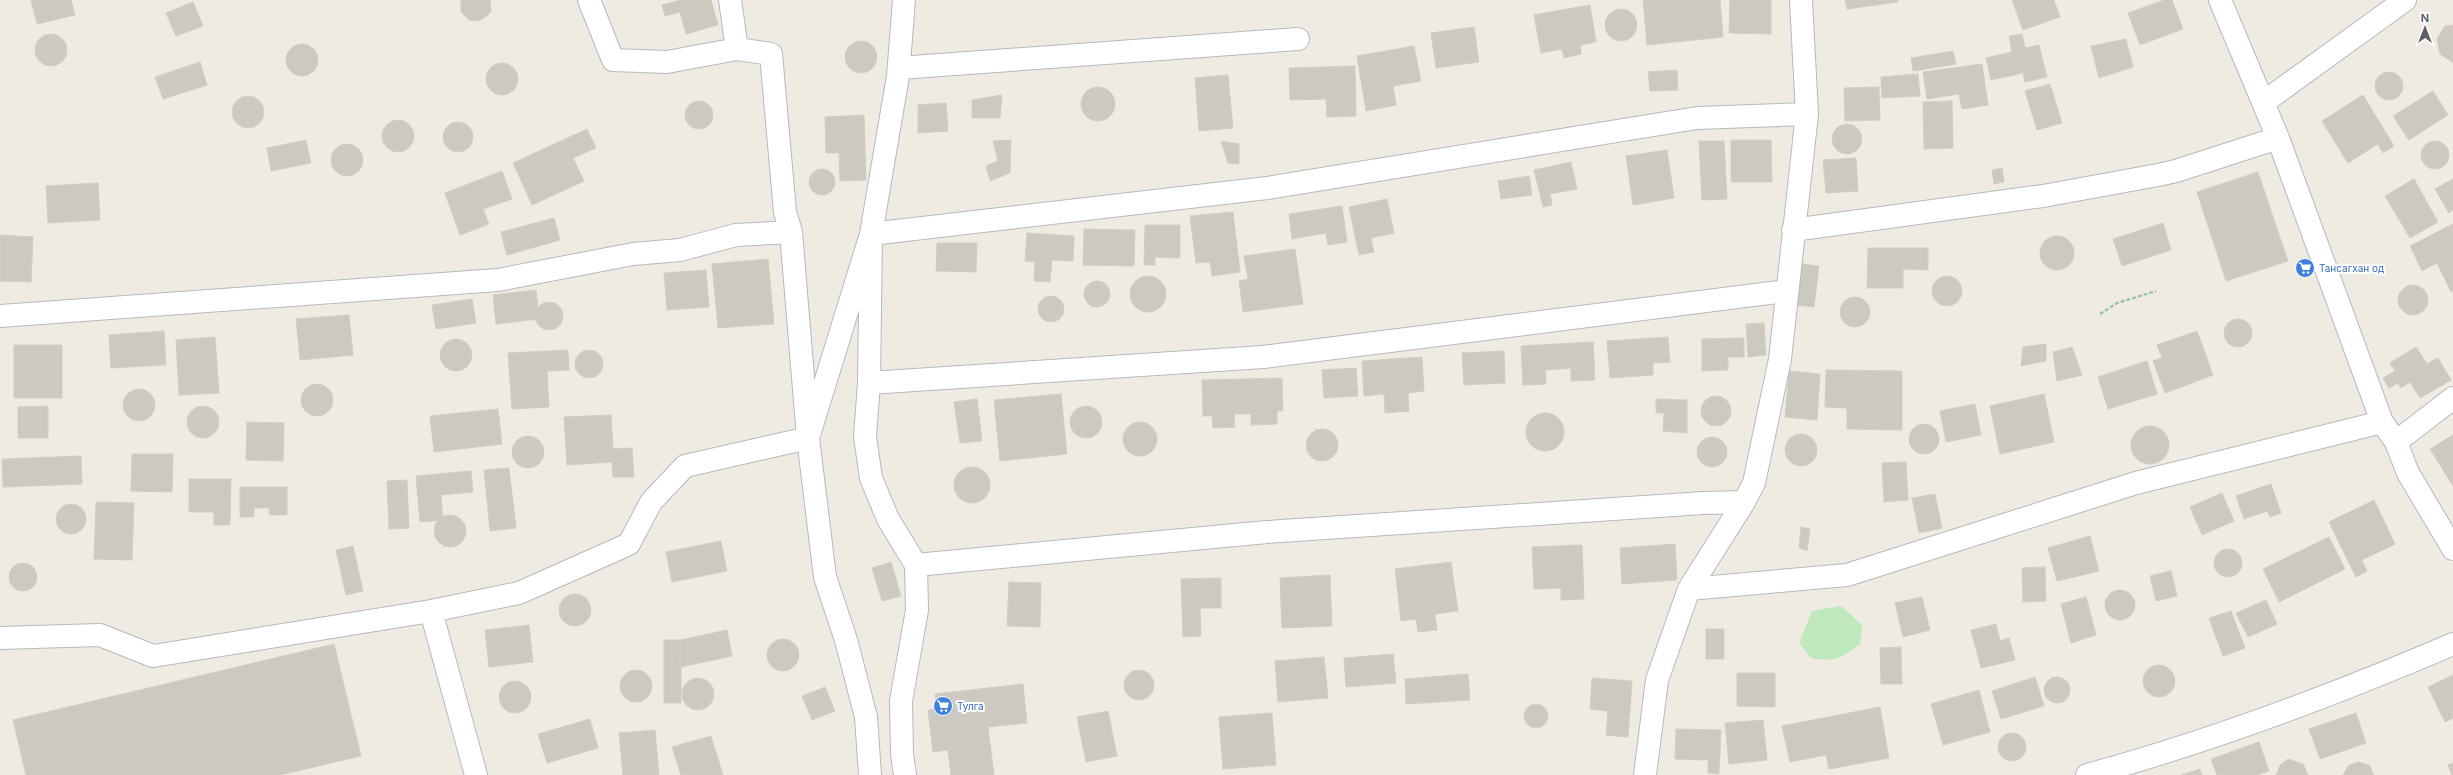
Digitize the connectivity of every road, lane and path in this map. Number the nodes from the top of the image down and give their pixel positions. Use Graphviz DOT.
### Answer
graph roads {
  1 [pos="590,0"];
  2 [pos="730,0"];
  3 [pos="904,0"];
  4 [pos="1801,0"];
  5 [pos="2220,0"];
  6 [pos="2405,0"];
  7 [pos="1298,39"];
  8 [pos="737,49"];
  9 [pos="899,68"];
  10 [pos="2264,102"];
  11 [pos="1807,114"];
  12 [pos="2278,138"];
  13 [pos="1793,230"];
  14 [pos="791,232"];
  15 [pos="871,234"];
  16 [pos="1786,291"];
  17 [pos="2156,291"];
  18 [pos="2100,314"];
  19 [pos="0,316"];
  20 [pos="869,383"];
  21 [pos="2453,398"];
  22 [pos="2382,422"];
  23 [pos="808,438"];
  24 [pos="2396,442"];
  25 [pos="1744,502"];
  26 [pos="2453,549"];
  27 [pos="916,565"];
  28 [pos="1689,590"];
  29 [pos="431,611"];
  30 [pos="0,638"];
  31 [pos="2453,644"];
  32 [pos="476,775"];
  33 [pos="870,775"];
  34 [pos="905,775"];
  35 [pos="1645,775"];
  36 [pos="2087,775"];
  1 -- 8 [label="street"];
  2 -- 8 [label="street"];
  3 -- 9 [label="street"];
  4 -- 11 [label="street"];
  5 -- 10 [label="street"];
  6 -- 10 [label="street"];
  7 -- 9 [label="street"];
  8 -- 14 [label="street"];
  9 -- 15 [label="street"];
  10 -- 12 [label="street"];
  11 -- 13 [label="street"];
  11 -- 15 [label="street"];
  12 -- 13 [label="street"];
  12 -- 22 [label="street"];
  13 -- 16 [label="street"];
  14 -- 19 [label="street"];
  14 -- 23 [label="street"];
  15 -- 20 [label="street"];
  15 -- 23 [label="street"];
  16 -- 20 [label="street"];
  16 -- 25 [label="street"];
  17 -- 18 [label="path"];
  20 -- 27 [label="street"];
  21 -- 24 [label="street"];
  22 -- 24 [label="street"];
  22 -- 28 [label="street"];
  23 -- 29 [label="street"];
  23 -- 33 [label="street"];
  24 -- 26 [label="street"];
  25 -- 27 [label="street"];
  25 -- 28 [label="street"];
  27 -- 34 [label="street"];
  28 -- 35 [label="street"];
  29 -- 30 [label="street"];
  29 -- 32 [label="street"];
  31 -- 36 [label="street"];
}
